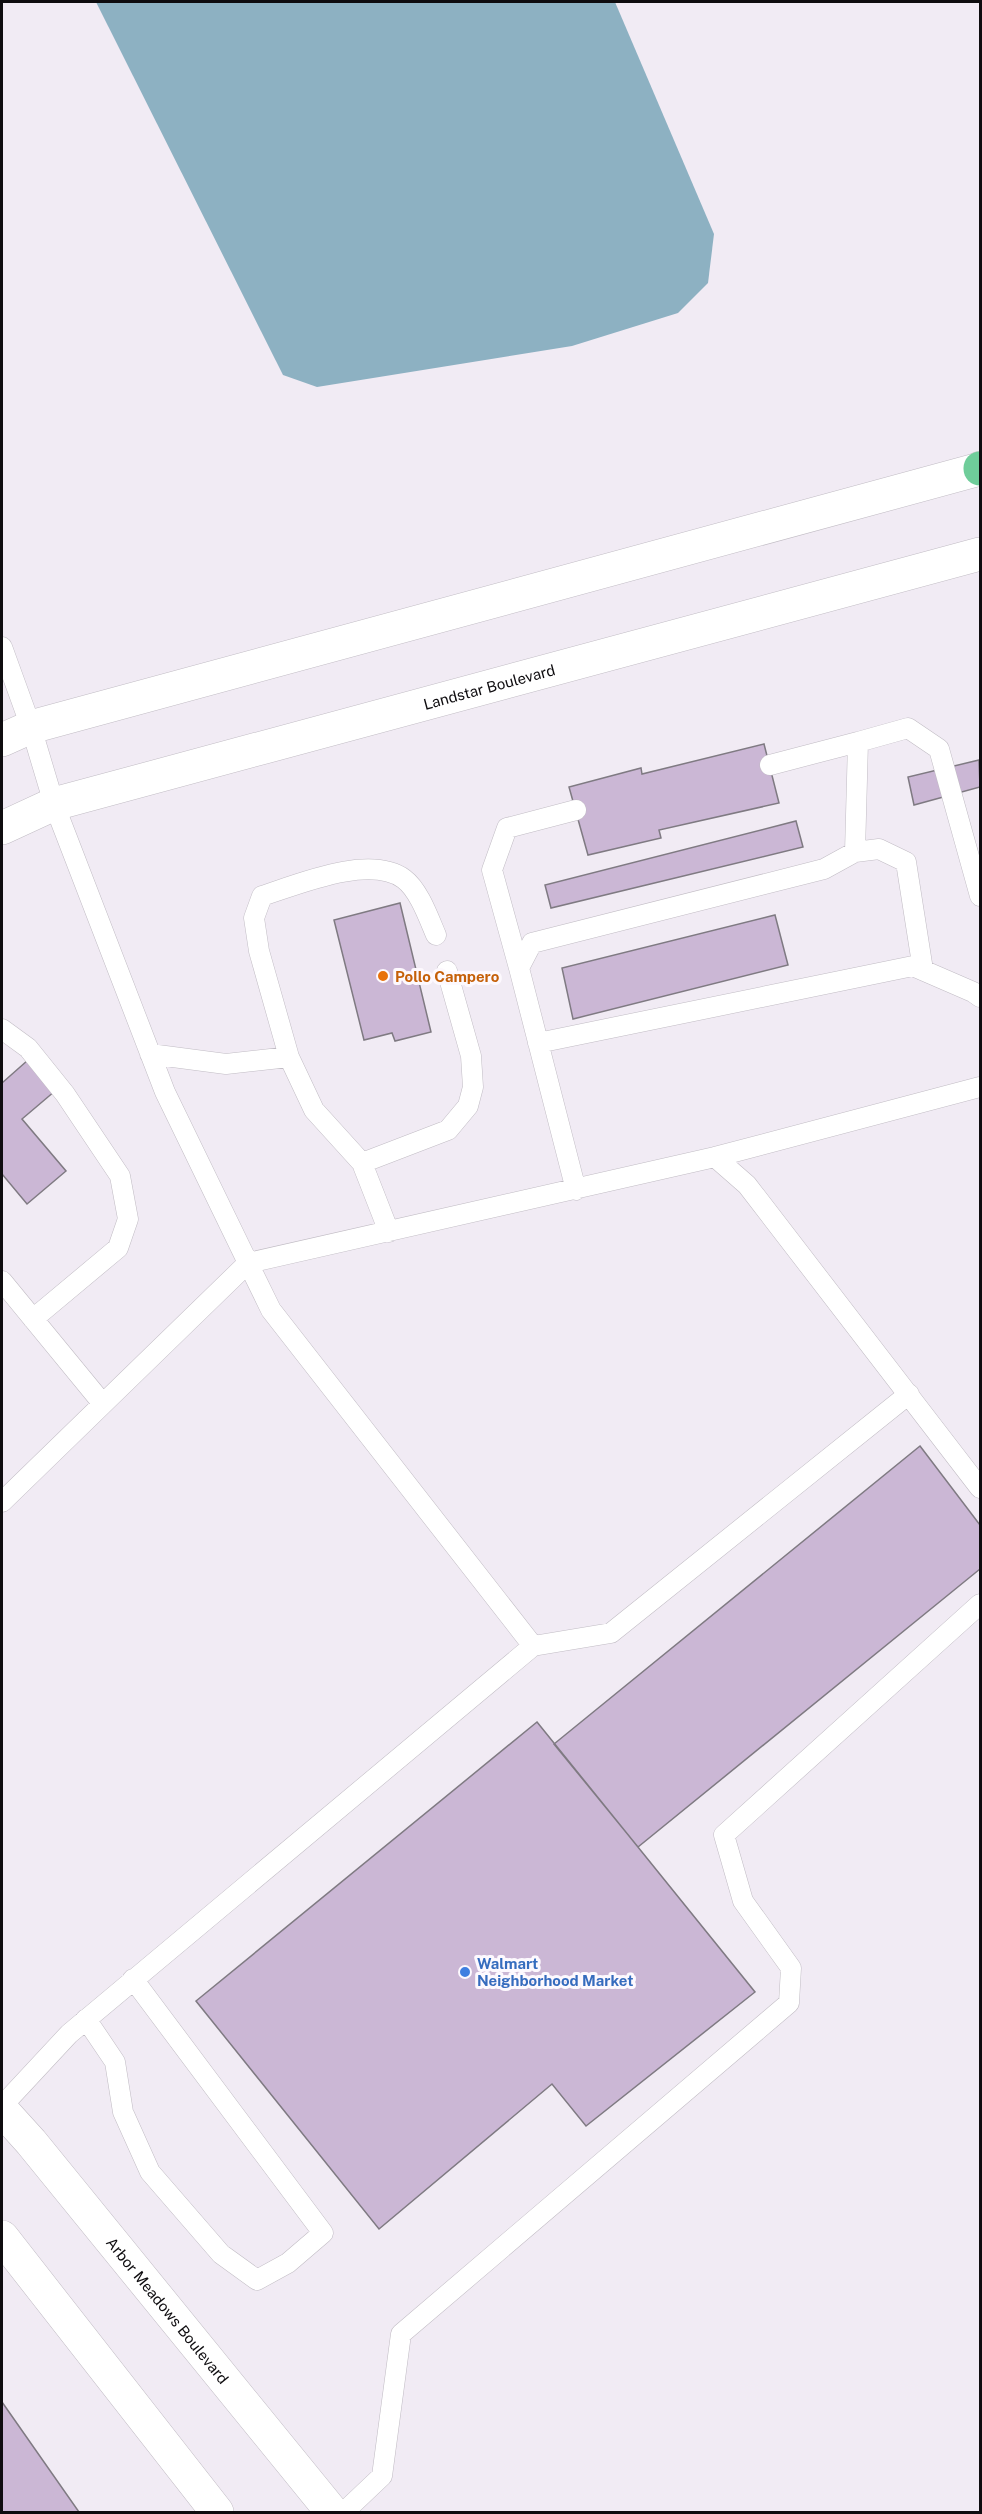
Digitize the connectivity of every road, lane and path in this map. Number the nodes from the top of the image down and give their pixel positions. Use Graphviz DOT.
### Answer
graph roads {
  1 [pos="980,469"];
  2 [pos="981,554"];
  3 [pos="2,647"];
  4 [pos="31,727"];
  5 [pos="2,740"];
  6 [pos="858,742"];
  7 [pos="770,765"];
  8 [pos="54,804"];
  9 [pos="576,810"];
  10 [pos="2,828"];
  11 [pos="855,852"];
  12 [pos="981,896"];
  13 [pos="436,935"];
  14 [pos="519,968"];
  15 [pos="923,970"];
  16 [pos="447,971"];
  17 [pos="981,998"];
  18 [pos="2,1029"];
  19 [pos="538,1043"];
  20 [pos="150,1054"];
  21 [pos="289,1057"];
  22 [pos="981,1087"];
  23 [pos="715,1157"];
  24 [pos="362,1163"];
  25 [pos="576,1190"];
  26 [pos="389,1232"];
  27 [pos="248,1263"];
  28 [pos="2,1281"];
  29 [pos="33,1320"];
  30 [pos="909,1394"];
  31 [pos="103,1404"];
  32 [pos="981,1488"];
  33 [pos="2,1502"];
  34 [pos="981,1605"];
  35 [pos="533,1646"];
  36 [pos="133,1979"];
  37 [pos="86,2019"];
  38 [pos="2,2108"];
  39 [pos="2,2237"];
  40 [pos="217,2512"];
  41 [pos="332,2512"];
  42 [pos="344,2512"];
  1 -- 4 [label="main road"];
  2 -- 8 [label="main road, Landstar Boulevard"];
  3 -- 4 [label="lane"];
  4 -- 5 [label="main road"];
  4 -- 8 [label="lane"];
  6 -- 7 [label="lane"];
  6 -- 11 [label="lane"];
  6 -- 12 [label="lane"];
  8 -- 10 [label="main road, Landstar Boulevard"];
  8 -- 20 [label="lane"];
  9 -- 14 [label="lane"];
  11 -- 14 [label="lane"];
  11 -- 15 [label="lane"];
  13 -- 21 [label="lane"];
  14 -- 19 [label="lane"];
  15 -- 17 [label="lane"];
  15 -- 19 [label="lane"];
  16 -- 24 [label="lane"];
  18 -- 29 [label="lane"];
  19 -- 25 [label="lane"];
  20 -- 21 [label="lane"];
  20 -- 27 [label="lane"];
  21 -- 24 [label="lane"];
  22 -- 23 [label="lane"];
  23 -- 25 [label="lane"];
  23 -- 30 [label="lane"];
  24 -- 26 [label="lane"];
  25 -- 26 [label="lane"];
  26 -- 27 [label="lane"];
  27 -- 31 [label="lane"];
  27 -- 35 [label="lane"];
  28 -- 29 [label="lane"];
  29 -- 31 [label="lane"];
  30 -- 32 [label="lane"];
  30 -- 35 [label="lane"];
  31 -- 33 [label="lane"];
  34 -- 42 [label="lane"];
  35 -- 36 [label="lane"];
  36 -- 37 [label="lane"];
  36 -- 37 [label="lane"];
  37 -- 38 [label="lane"];
  38 -- 41 [label="main road, Arbor Meadows Boulevard"];
  39 -- 40 [label="main road"];
}
